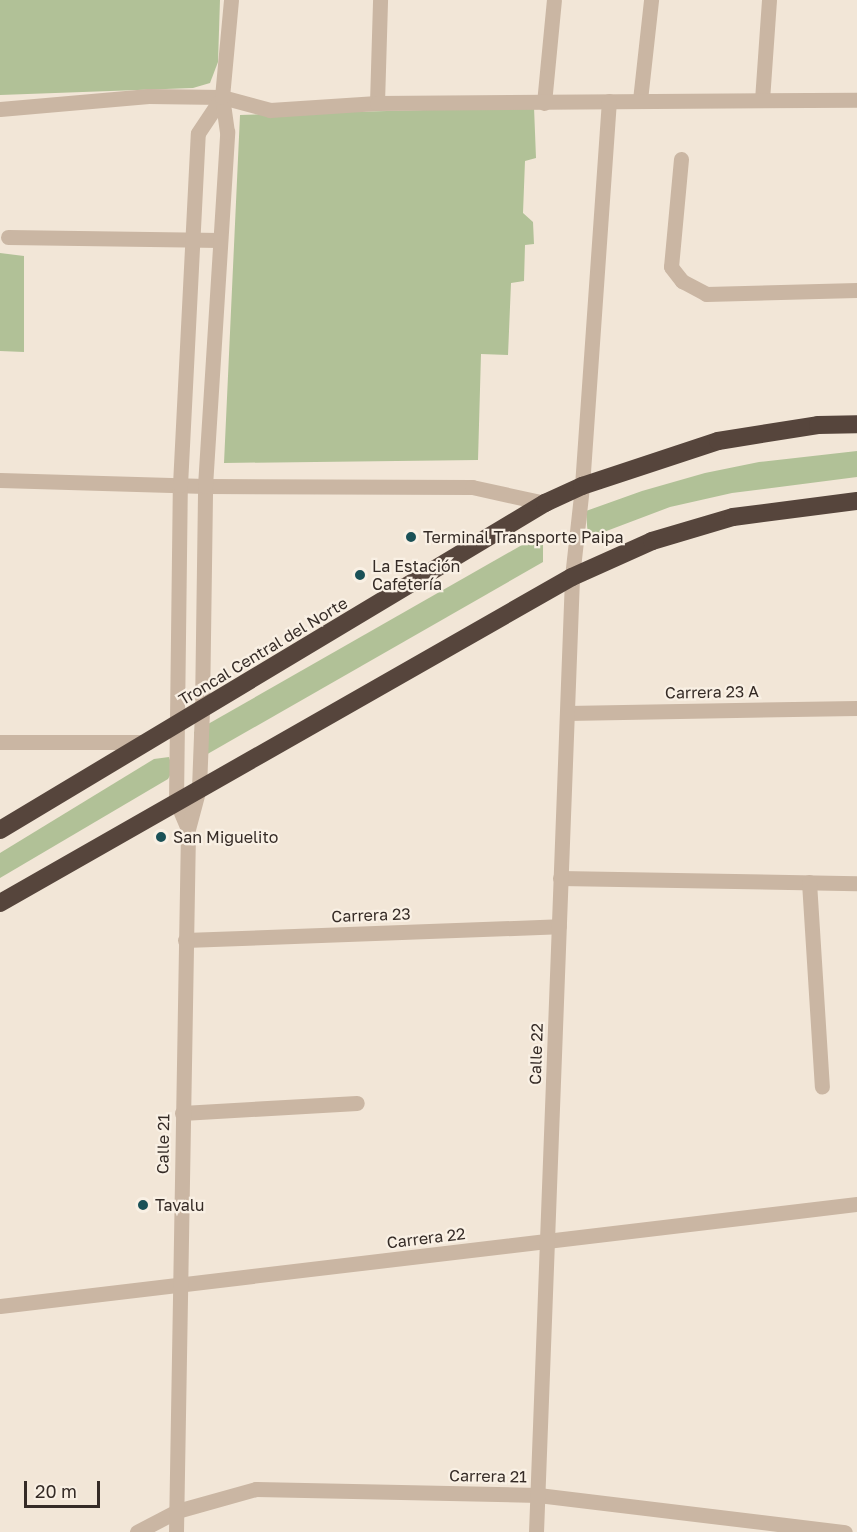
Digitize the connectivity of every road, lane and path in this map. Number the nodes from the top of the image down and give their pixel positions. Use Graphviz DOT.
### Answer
graph roads {
  1 [pos="231,0"];
  2 [pos="380,0"];
  3 [pos="554,0"];
  4 [pos="651,0"];
  5 [pos="769,0"];
  6 [pos="222,97"];
  7 [pos="640,100"];
  8 [pos="762,100"];
  9 [pos="857,100"];
  10 [pos="609,101"];
  11 [pos="376,103"];
  12 [pos="544,103"];
  13 [pos="0,109"];
  14 [pos="681,159"];
  15 [pos="8,237"];
  16 [pos="193,239"];
  17 [pos="220,240"];
  18 [pos="857,290"];
  19 [pos="857,424"];
  20 [pos="0,480"];
  21 [pos="180,485"];
  22 [pos="205,486"];
  23 [pos="582,486"];
  24 [pos="857,501"];
  25 [pos="545,504"];
  26 [pos="572,576"];
  27 [pos="857,708"];
  28 [pos="202,710"];
  29 [pos="567,713"];
  30 [pos="177,725"];
  31 [pos="0,742"];
  32 [pos="148,742"];
  33 [pos="199,788"];
  34 [pos="176,801"];
  35 [pos="188,829"];
  36 [pos="0,830"];
  37 [pos="560,878"];
  38 [pos="808,882"];
  39 [pos="857,883"];
  40 [pos="0,903"];
  41 [pos="559,926"];
  42 [pos="185,940"];
  43 [pos="822,1087"];
  44 [pos="357,1103"];
  45 [pos="182,1113"];
  46 [pos="857,1204"];
  47 [pos="547,1242"];
  48 [pos="178,1287"];
  49 [pos="0,1306"];
  50 [pos="538,1495"];
  51 [pos="177,1511"];
  52 [pos="137,1532"];
  53 [pos="176,1532"];
  54 [pos="536,1532"];
  55 [pos="844,1532"];
  1 -- 6 [label="street"];
  2 -- 11 [label="street"];
  3 -- 12 [label="street"];
  4 -- 7 [label="street"];
  5 -- 8 [label="street"];
  6 -- 11 [label="street"];
  6 -- 13 [label="street"];
  6 -- 16 [label="street"];
  6 -- 17 [label="street"];
  7 -- 8 [label="street"];
  7 -- 10 [label="street"];
  8 -- 9 [label="street"];
  10 -- 12 [label="street"];
  10 -- 23 [label="street, Calle 22"];
  11 -- 12 [label="street"];
  14 -- 18 [label="street"];
  15 -- 16 [label="street"];
  16 -- 17 [label="street"];
  16 -- 21 [label="street"];
  17 -- 22 [label="street"];
  19 -- 23 [label="highway, Troncal Central del Norte"];
  20 -- 21 [label="street"];
  21 -- 22 [label="street"];
  21 -- 30 [label="street"];
  22 -- 25 [label="street"];
  22 -- 28 [label="street"];
  23 -- 25 [label="highway, Troncal Central del Norte"];
  23 -- 26 [label="street, Calle 22"];
  24 -- 26 [label="highway"];
  25 -- 28 [label="highway, Troncal Central del Norte"];
  26 -- 29 [label="street, Calle 22"];
  26 -- 33 [label="highway"];
  27 -- 29 [label="street, Carrera 23 A"];
  28 -- 30 [label="highway, Troncal Central del Norte"];
  28 -- 33 [label="street"];
  29 -- 37 [label="street, Calle 22"];
  30 -- 32 [label="highway, Troncal Central del Norte"];
  30 -- 34 [label="street"];
  31 -- 32 [label="street"];
  32 -- 36 [label="highway, Troncal Central del Norte"];
  33 -- 34 [label="highway"];
  33 -- 35 [label="street"];
  34 -- 35 [label="street"];
  34 -- 40 [label="highway"];
  35 -- 42 [label="street, Calle 21"];
  37 -- 38 [label="street"];
  37 -- 41 [label="street, Calle 22"];
  38 -- 39 [label="street"];
  38 -- 43 [label="street"];
  41 -- 42 [label="street, Carrera 23"];
  41 -- 47 [label="street, Calle 22"];
  42 -- 45 [label="street, Calle 21"];
  44 -- 45 [label="street"];
  45 -- 48 [label="street, Calle 21"];
  46 -- 47 [label="street, Carrera 22"];
  47 -- 48 [label="street, Carrera 22"];
  47 -- 50 [label="street, Calle 22"];
  48 -- 49 [label="street, Carrera 22"];
  48 -- 51 [label="street, Calle 21"];
  50 -- 51 [label="street, Carrera 21"];
  50 -- 54 [label="street, Calle 22"];
  50 -- 55 [label="street, Carrera 21"];
  51 -- 52 [label="street, Carrera 21"];
  51 -- 53 [label="street, Calle 21"];
}
